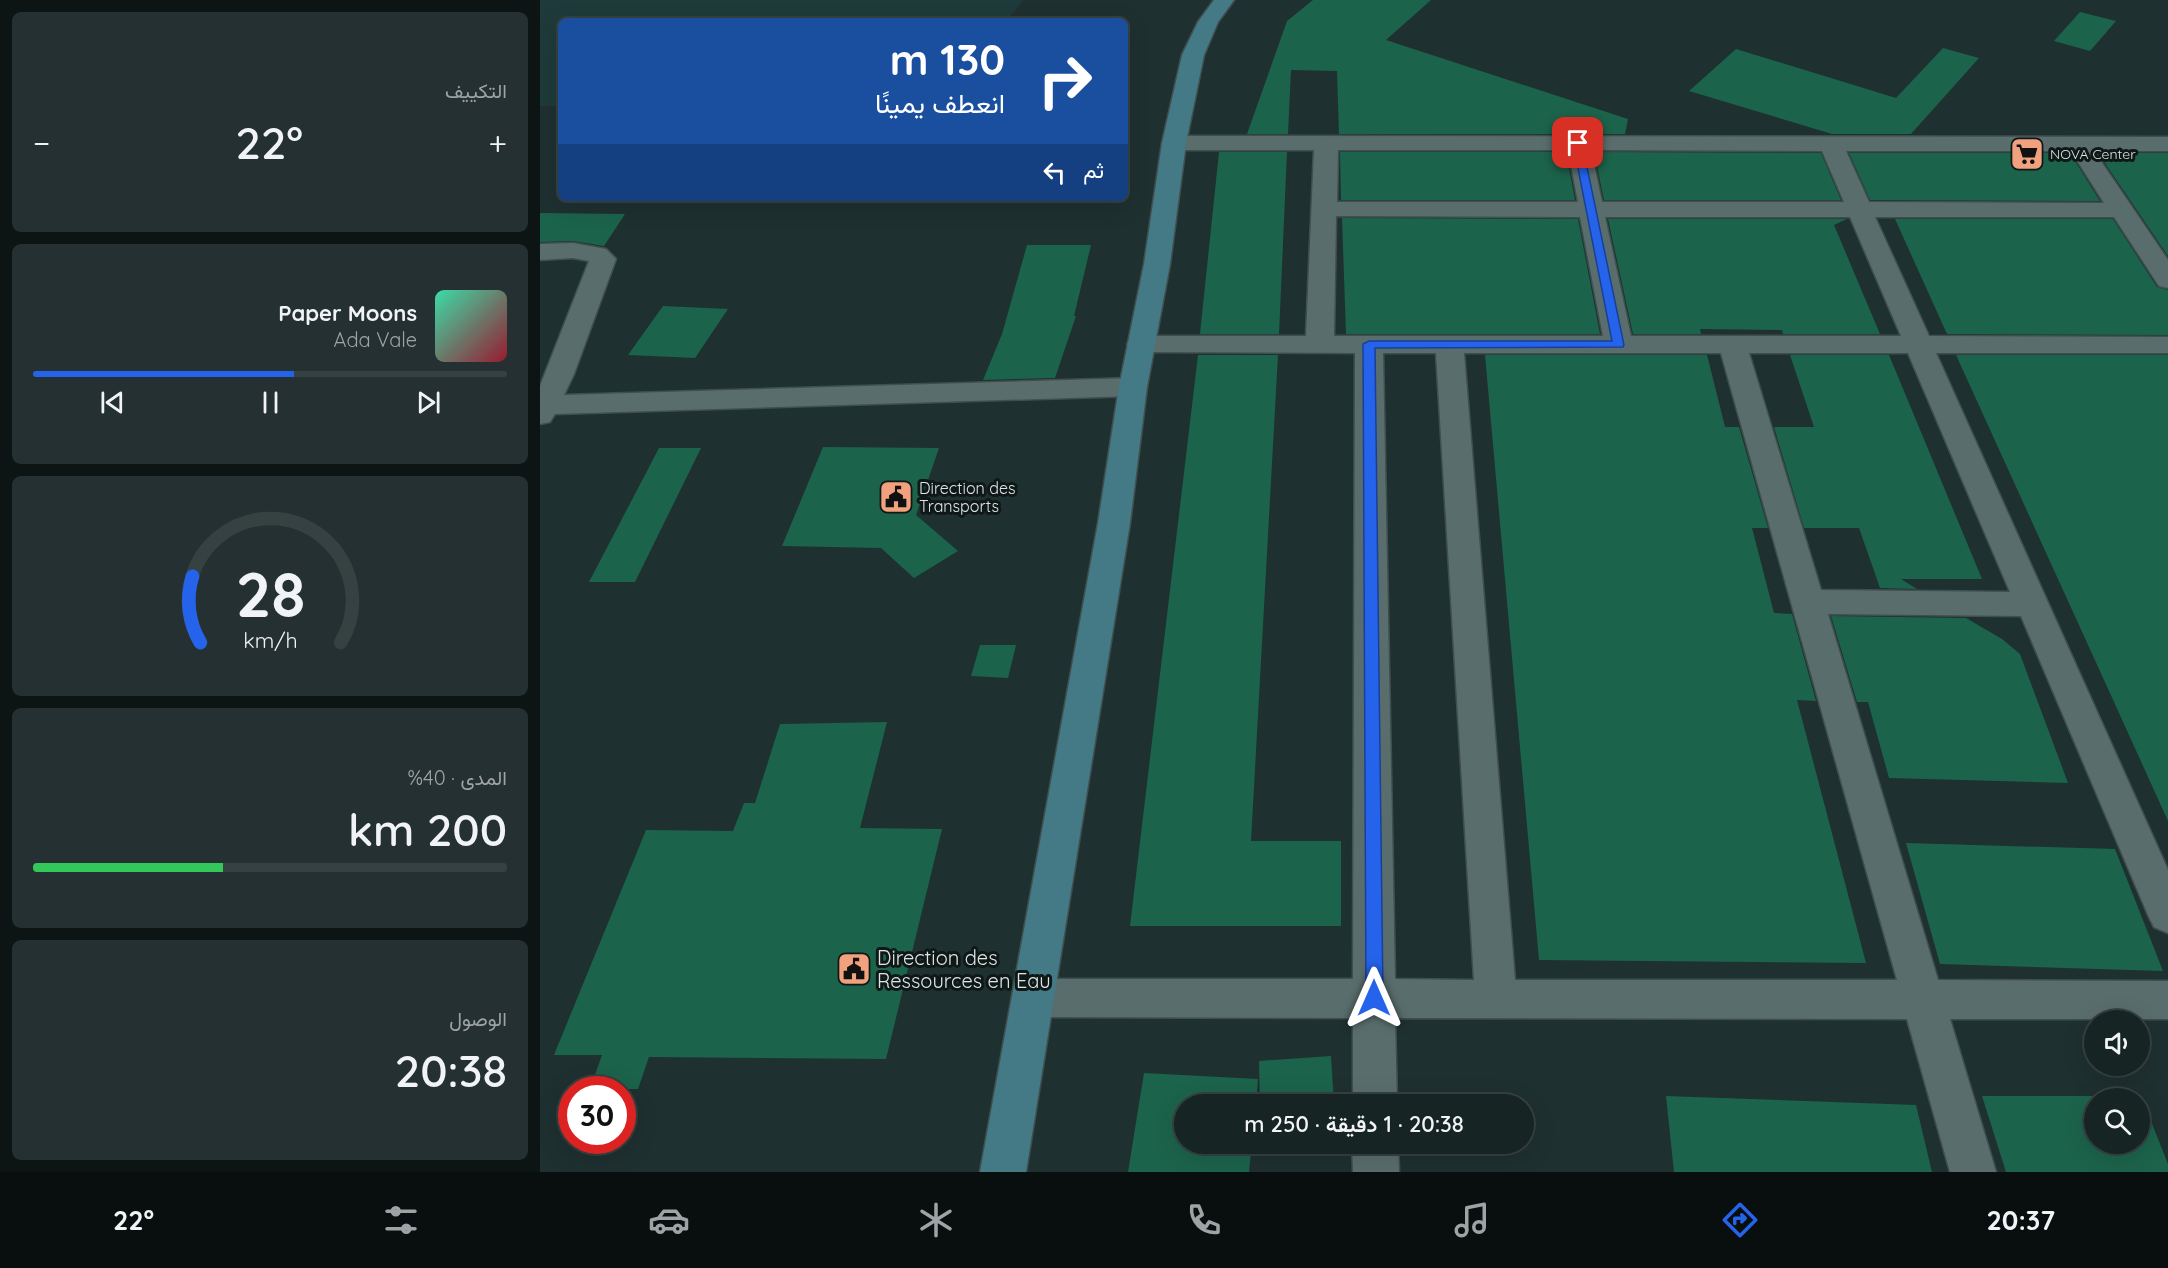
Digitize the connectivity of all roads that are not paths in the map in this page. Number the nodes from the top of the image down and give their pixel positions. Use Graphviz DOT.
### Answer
graph roads {
  1 [pos="1224,0"];
  2 [pos="1174,143"];
  3 [pos="1326,143"];
  4 [pos="1578,143"];
  5 [pos="1832,144"];
  6 [pos="2078,144"];
  7 [pos="2168,144"];
  8 [pos="1324,209"];
  9 [pos="1591,209"];
  10 [pos="1860,210"];
  11 [pos="2121,210"];
  12 [pos="540,252"];
  13 [pos="2168,280"];
  14 [pos="1141,344"];
  15 [pos="1320,344"];
  16 [pos="1369,344"];
  17 [pos="1449,344"];
  18 [pos="1619,345"];
  19 [pos="1733,345"];
  20 [pos="1919,345"];
  21 [pos="2168,345"];
  22 [pos="550,374"];
  23 [pos="1132,387"];
  24 [pos="543,410"];
  25 [pos="1807,602"];
  26 [pos="2032,604"];
  27 [pos="2168,915"];
  28 [pos="1033,998"];
  29 [pos="1374,998"];
  30 [pos="1496,999"];
  31 [pos="1923,1000"];
  32 [pos="2168,1000"];
  33 [pos="1375,1094"];
  34 [pos="1375,1154"];
  35 [pos="1004,1172"];
  36 [pos="1376,1172"];
  37 [pos="1973,1172"];
  1 -- 2 [label="main road"];
  2 -- 3 [label="street"];
  2 -- 14 [label="main road"];
  3 -- 4 [label="street"];
  3 -- 8 [label="street"];
  4 -- 5 [label="street"];
  4 -- 9 [label="street"];
  5 -- 6 [label="street"];
  5 -- 10 [label="street"];
  6 -- 7 [label="street"];
  6 -- 11 [label="street"];
  8 -- 9 [label="street"];
  8 -- 15 [label="street"];
  9 -- 10 [label="street"];
  9 -- 18 [label="street"];
  10 -- 11 [label="street"];
  10 -- 20 [label="street"];
  11 -- 13 [label="street"];
  12 -- 22 [label="street"];
  14 -- 15 [label="street"];
  14 -- 23 [label="main road"];
  15 -- 16 [label="street"];
  16 -- 17 [label="street"];
  16 -- 29 [label="street"];
  17 -- 18 [label="street"];
  17 -- 30 [label="street"];
  18 -- 19 [label="street"];
  19 -- 20 [label="street"];
  19 -- 25 [label="street"];
  20 -- 21 [label="street"];
  20 -- 26 [label="street"];
  22 -- 24 [label="street"];
  23 -- 24 [label="street"];
  23 -- 28 [label="main road"];
  25 -- 26 [label="street"];
  25 -- 31 [label="street"];
  26 -- 27 [label="street"];
  28 -- 29 [label="street"];
  28 -- 35 [label="main road"];
  29 -- 30 [label="street"];
  29 -- 33 [label="street"];
  30 -- 31 [label="street"];
  31 -- 32 [label="street"];
  31 -- 37 [label="street"];
  34 -- 36 [label="street"];
}
